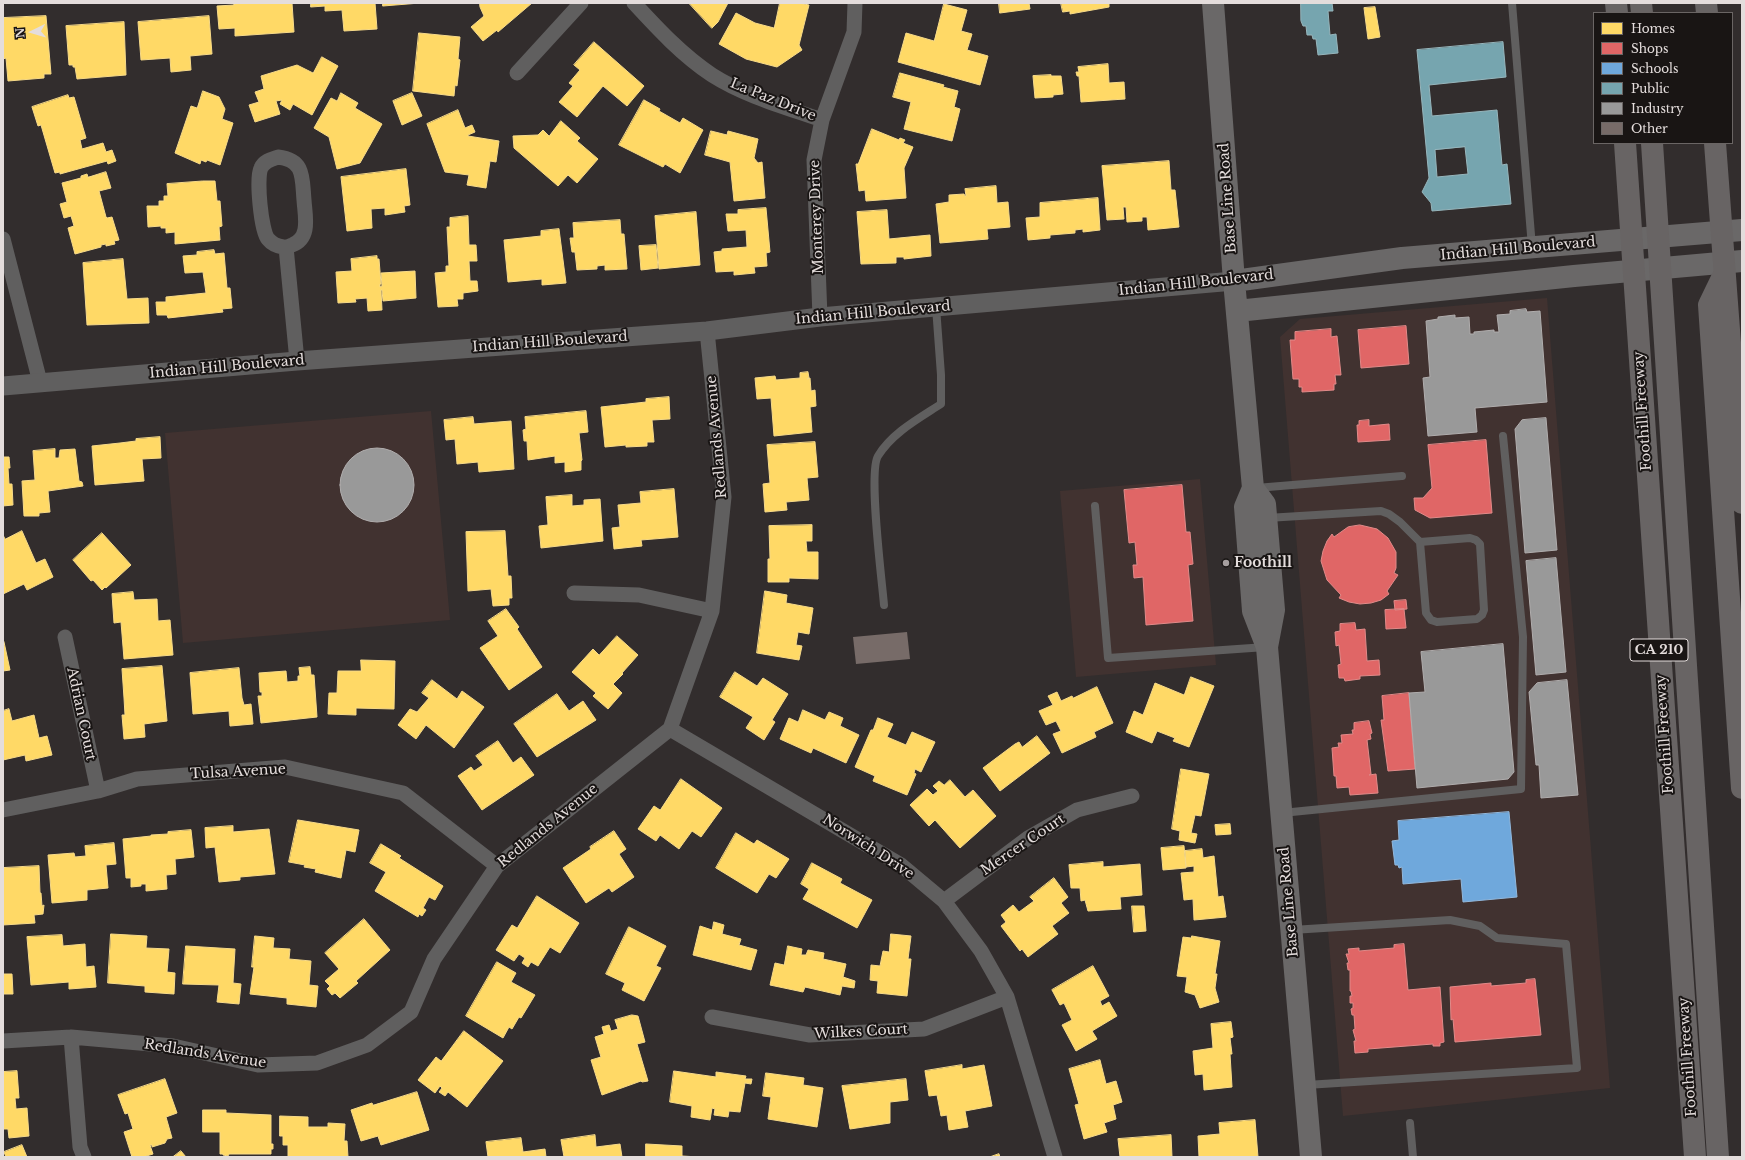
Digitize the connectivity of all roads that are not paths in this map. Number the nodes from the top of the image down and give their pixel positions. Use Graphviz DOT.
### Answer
graph roads {
  1 [pos="581,3"];
  2 [pos="634,3"];
  3 [pos="855,3"];
  4 [pos="1213,3"];
  5 [pos="1512,3"];
  6 [pos="518,73"];
  7 [pos="822,120"];
  8 [pos="1625,144"];
  9 [pos="1652,144"];
  10 [pos="1715,144"];
  11 [pos="1742,230"];
  12 [pos="3,239"];
  13 [pos="286,248"];
  14 [pos="1532,248"];
  15 [pos="1742,262"];
  16 [pos="1724,274"];
  17 [pos="1234,281"];
  18 [pos="936,307"];
  19 [pos="1237,311"];
  20 [pos="820,317"];
  21 [pos="707,331"];
  22 [pos="297,361"];
  23 [pos="40,382"];
  24 [pos="3,386"];
  25 [pos="1504,436"];
  26 [pos="1402,476"];
  27 [pos="1253,488"];
  28 [pos="1742,504"];
  29 [pos="1095,506"];
  30 [pos="1266,518"];
  31 [pos="1420,542"];
  32 [pos="574,593"];
  33 [pos="884,605"];
  34 [pos="712,611"];
  35 [pos="65,637"];
  36 [pos="1267,647"];
  37 [pos="670,729"];
  38 [pos="1742,788"];
  39 [pos="98,791"];
  40 [pos="1132,796"];
  41 [pos="3,810"];
  42 [pos="1281,813"];
  43 [pos="497,866"];
  44 [pos="944,901"];
  45 [pos="1291,930"];
  46 [pos="1006,997"];
  47 [pos="712,1017"];
  48 [pos="71,1037"];
  49 [pos="3,1041"];
  50 [pos="1305,1085"];
  51 [pos="1410,1123"];
  52 [pos="84,1157"];
  53 [pos="1055,1157"];
  54 [pos="1311,1157"];
  55 [pos="1413,1157"];
  56 [pos="1695,1157"];
  57 [pos="1718,1157"];
  1 -- 6 [label="street"];
  2 -- 7 [label="street, La Paz Drive"];
  3 -- 7 [label="street, Monterey Drive"];
  4 -- 17 [label="main road, Base Line Road"];
  5 -- 14 [label="lane"];
  7 -- 20 [label="street, Monterey Drive"];
  8 -- 56 [label="highway, Foothill Freeway / CA 210"];
  9 -- 57 [label="highway"];
  10 -- 16 [label="highway"];
  11 -- 14 [label="main road, Indian Hill Boulevard"];
  12 -- 23 [label="street"];
  13 -- 13 [label="street"];
  13 -- 22 [label="street"];
  14 -- 17 [label="main road, Indian Hill Boulevard"];
  15 -- 19 [label="main road"];
  16 -- 28 [label="highway"];
  16 -- 38 [label="highway"];
  17 -- 18 [label="street, Indian Hill Boulevard"];
  17 -- 19 [label="main road, Base Line Road"];
  18 -- 20 [label="street, Indian Hill Boulevard"];
  18 -- 33 [label="lane"];
  19 -- 27 [label="main road, Base Line Road"];
  20 -- 21 [label="street, Indian Hill Boulevard"];
  21 -- 22 [label="street, Indian Hill Boulevard"];
  21 -- 34 [label="street, Redlands Avenue"];
  22 -- 23 [label="street, Indian Hill Boulevard"];
  23 -- 24 [label="street, Indian Hill Boulevard"];
  25 -- 42 [label="lane"];
  26 -- 27 [label="lane"];
  27 -- 30 [label="main road, Base Line Road"];
  27 -- 36 [label="main road, Base Line Road"];
  29 -- 36 [label="lane"];
  30 -- 31 [label="lane"];
  30 -- 36 [label="main road, Base Line Road"];
  31 -- 31 [label="lane"];
  32 -- 34 [label="street"];
  34 -- 37 [label="street, Redlands Avenue"];
  35 -- 39 [label="street, Adrian Court"];
  36 -- 42 [label="main road, Base Line Road"];
  37 -- 43 [label="street, Redlands Avenue"];
  37 -- 44 [label="street, Norwich Drive"];
  39 -- 41 [label="street, Tulsa Avenue"];
  39 -- 43 [label="street, Tulsa Avenue"];
  40 -- 44 [label="street, Mercer Court"];
  42 -- 45 [label="main road, Base Line Road"];
  43 -- 48 [label="street, Redlands Avenue"];
  44 -- 46 [label="street, Norwich Drive"];
  45 -- 50 [label="main road, Base Line Road"];
  45 -- 50 [label="lane"];
  46 -- 47 [label="street, Wilkes Court"];
  46 -- 53 [label="street, Norwich Drive"];
  48 -- 49 [label="street, Redlands Avenue"];
  48 -- 52 [label="street"];
  50 -- 54 [label="main road, Base Line Road"];
  51 -- 55 [label="lane"];
}
